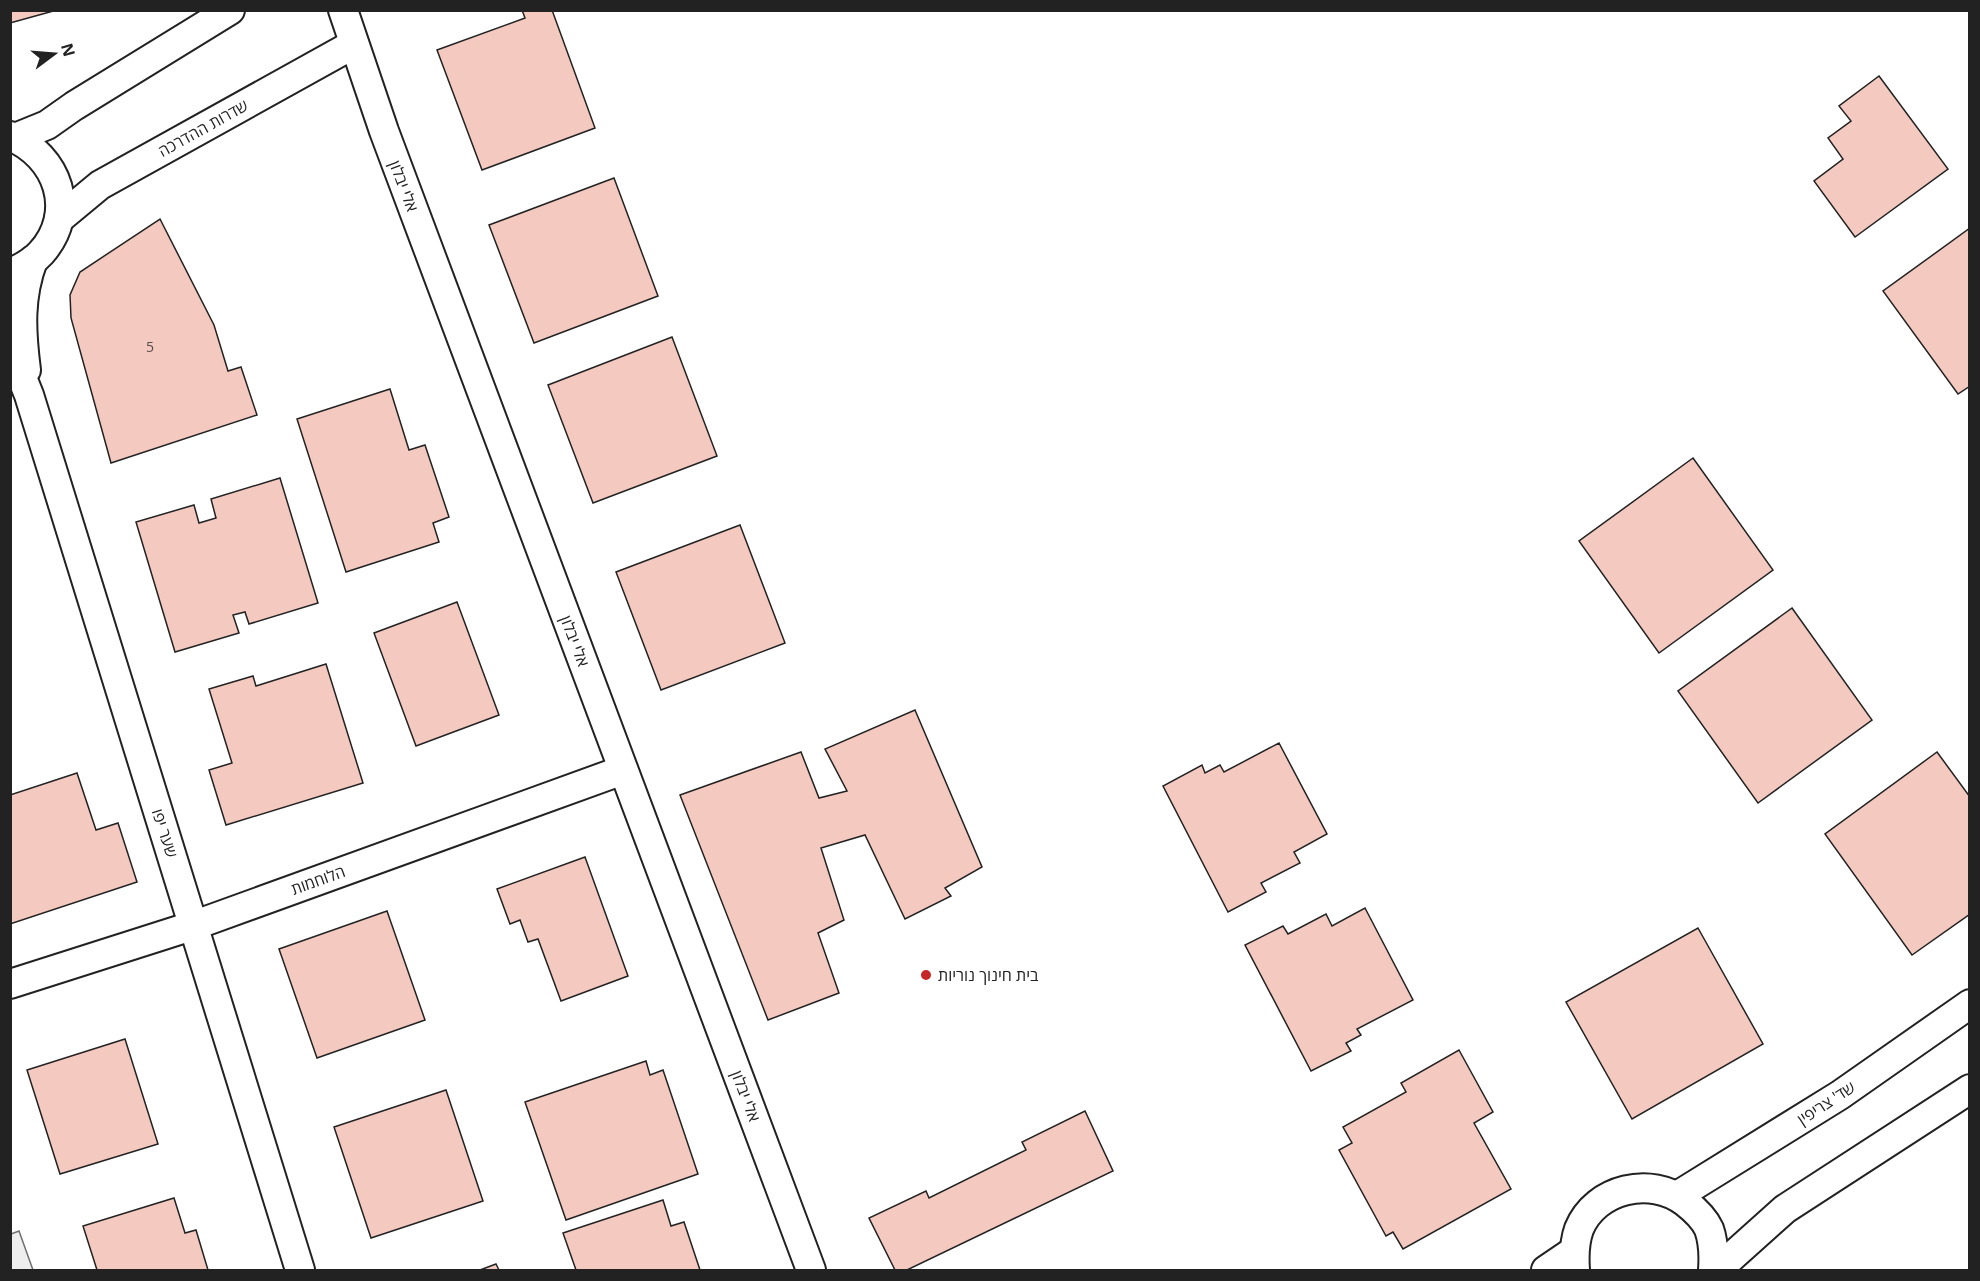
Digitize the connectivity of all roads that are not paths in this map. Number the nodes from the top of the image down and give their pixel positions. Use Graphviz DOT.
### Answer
graph roads {
  1 [pos="230,10"];
  2 [pos="343,10"];
  3 [pos="354,44"];
  4 [pos="13,137"];
  5 [pos="58,219"];
  6 [pos="22,266"];
  7 [pos="10,348"];
  8 [pos="29,396"];
  9 [pos="623,770"];
  10 [pos="195,925"];
  11 [pos="10,984"];
  12 [pos="1970,1004"];
  13 [pos="1970,1089"];
  14 [pos="1677,1196"];
  15 [pos="1574,1261"];
  16 [pos="300,1270"];
  17 [pos="811,1270"];
  18 [pos="1546,1270"];
  19 [pos="1715,1270"];
  1 -- 4 [label="street"];
  2 -- 3 [label="street, אלי יבלון"];
  3 -- 5 [label="street, שדרות ההדרכה"];
  3 -- 9 [label="street, אלי יבלון"];
  4 -- 5 [label="street"];
  5 -- 6 [label="street"];
  6 -- 8 [label="street, שער יפו"];
  7 -- 8 [label="street, שער יפו"];
  8 -- 10 [label="street, שער יפו"];
  9 -- 10 [label="street, הלוחמות"];
  9 -- 17 [label="street, אלי יבלון"];
  10 -- 11 [label="street, הלוחמות"];
  10 -- 16 [label="street, שער יפו"];
  12 -- 14 [label="street, שד' צריפין"];
  13 -- 19 [label="street"];
  14 -- 15 [label="street"];
  14 -- 19 [label="street"];
  15 -- 18 [label="street"];
}
